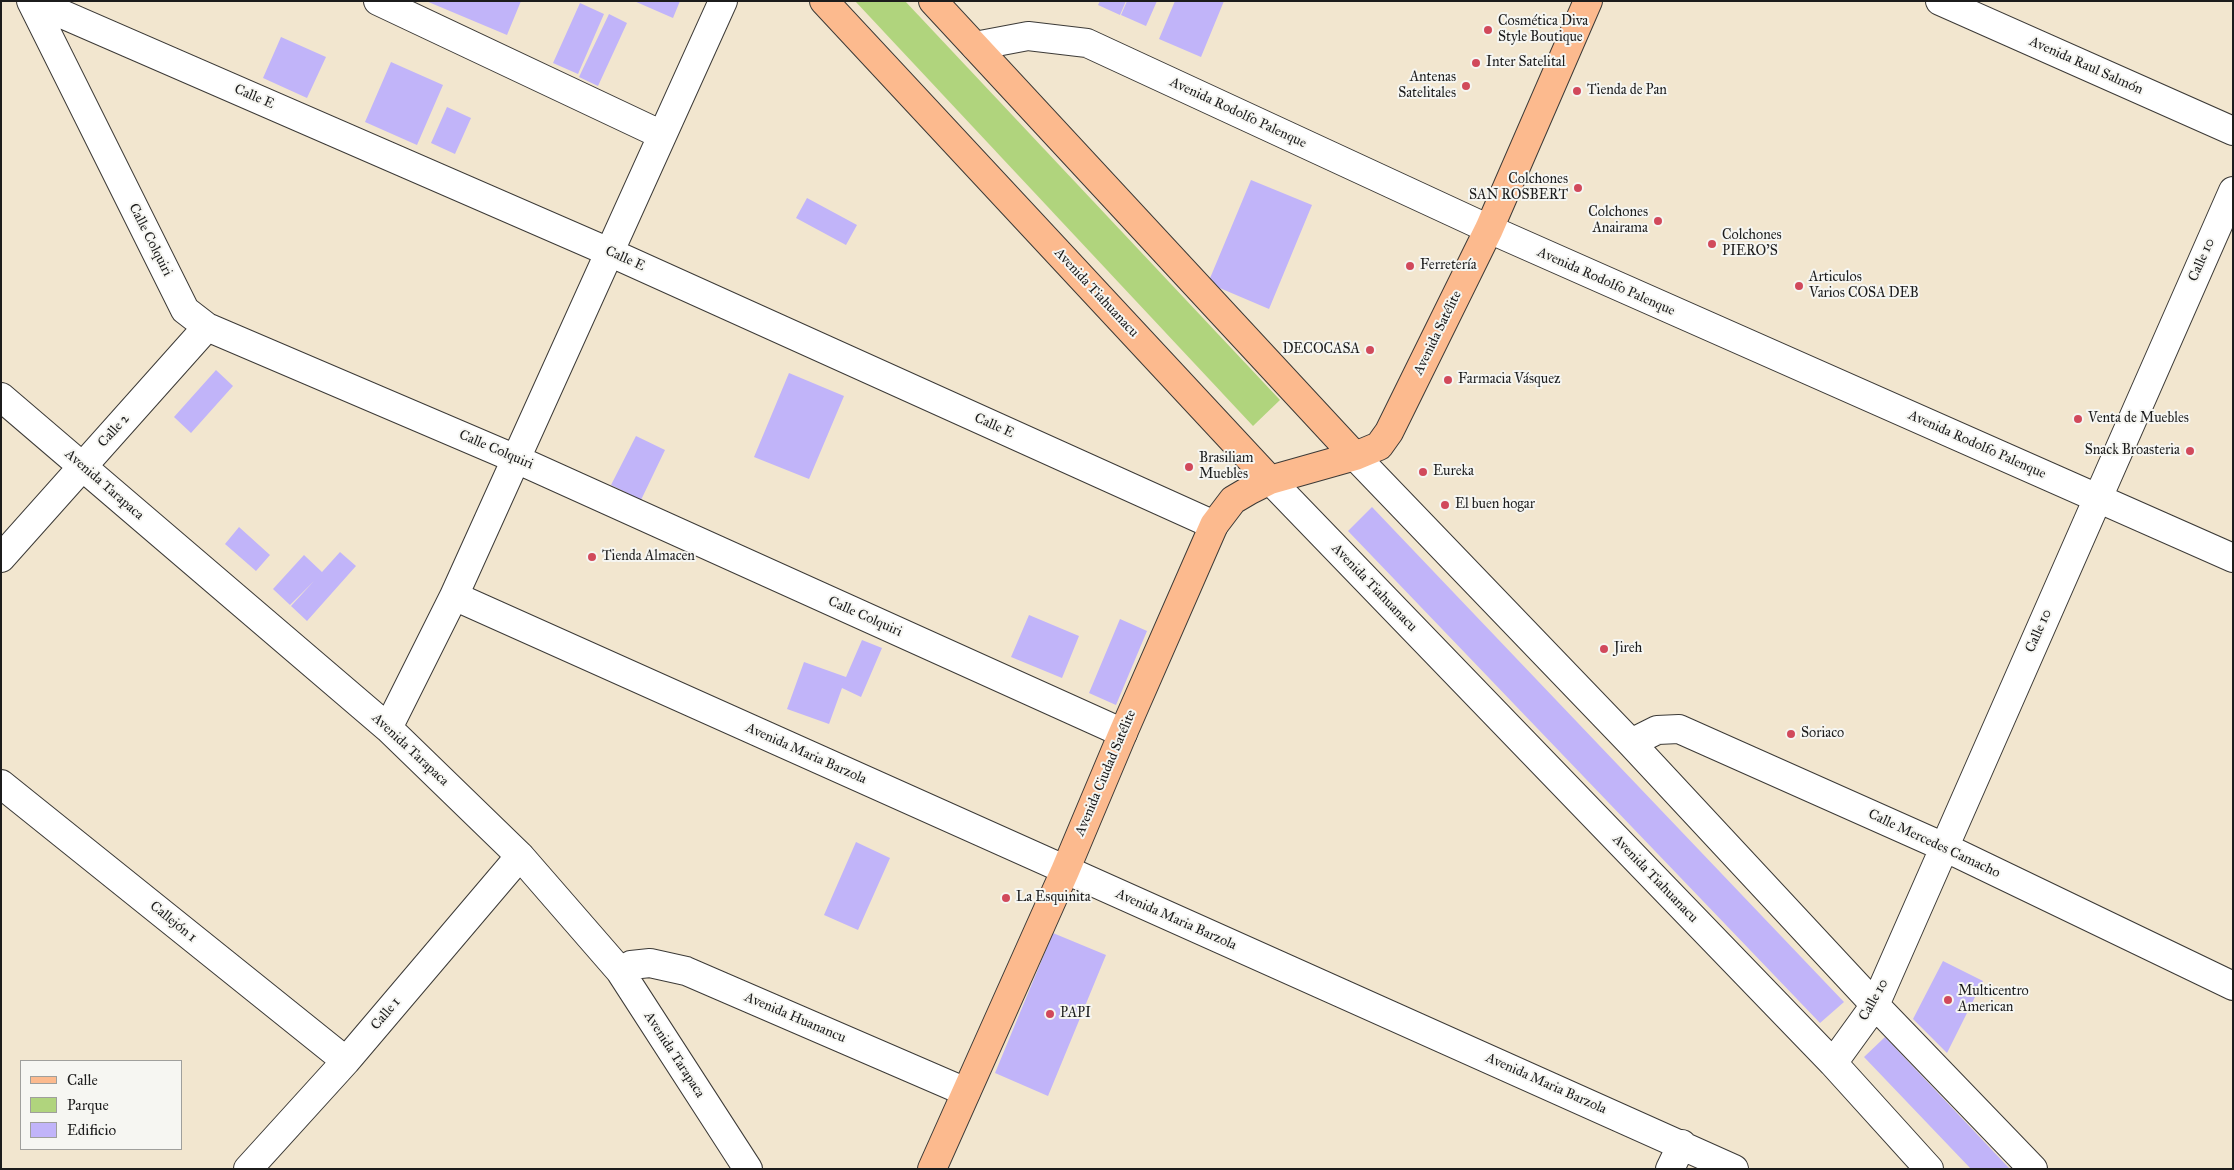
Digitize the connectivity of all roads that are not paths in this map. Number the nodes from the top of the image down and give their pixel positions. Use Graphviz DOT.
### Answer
graph roads {
  1 [pos="32,1"];
  2 [pos="378,1"];
  3 [pos="723,1"];
  4 [pos="824,1"];
  5 [pos="933,1"];
  6 [pos="1588,1"];
  7 [pos="1940,1"];
  8 [pos="975,46"];
  9 [pos="2233,131"];
  10 [pos="662,135"];
  11 [pos="2233,191"];
  12 [pos="1488,229"];
  13 [pos="610,252"];
  14 [pos="207,327"];
  15 [pos="1,397"];
  16 [pos="1355,456"];
  17 [pos="516,459"];
  18 [pos="82,467"];
  19 [pos="1270,480"];
  20 [pos="2097,499"];
  21 [pos="1214,525"];
  22 [pos="1,558"];
  23 [pos="2233,558"];
  24 [pos="454,596"];
  25 [pos="388,728"];
  26 [pos="1123,733"];
  27 [pos="1631,743"];
  28 [pos="1,784"];
  29 [pos="1944,847"];
  30 [pos="520,856"];
  31 [pos="1065,870"];
  32 [pos="620,971"];
  33 [pos="2233,986"];
  34 [pos="1875,1004"];
  35 [pos="346,1061"];
  36 [pos="1833,1063"];
  37 [pos="966,1092"];
  38 [pos="1682,1144"];
  39 [pos="248,1169"];
  40 [pos="748,1169"];
  41 [pos="932,1169"];
  42 [pos="1670,1169"];
  43 [pos="1734,1169"];
  44 [pos="1929,1169"];
  45 [pos="2033,1169"];
  1 -- 13 [label="street, Calle E"];
  1 -- 14 [label="street, Calle Colquiri"];
  2 -- 10 [label="street"];
  3 -- 10 [label="street"];
  4 -- 19 [label="main road, Avenida Tiahuanacu"];
  5 -- 8 [label="main road"];
  6 -- 12 [label="main road, Avenida Satélite"];
  7 -- 9 [label="street, Avenida Raul Salmón"];
  8 -- 12 [label="street, Avenida Rodolfo Palenque"];
  8 -- 16 [label="main road"];
  10 -- 13 [label="street"];
  11 -- 20 [label="street, Calle 10"];
  12 -- 16 [label="main road, Avenida Satélite"];
  12 -- 20 [label="street, Avenida Rodolfo Palenque"];
  13 -- 17 [label="street"];
  13 -- 21 [label="street, Calle E"];
  14 -- 17 [label="street, Calle Colquiri"];
  14 -- 18 [label="street, Calle 2"];
  15 -- 18 [label="street, Avenida Tarapaca"];
  16 -- 19 [label="main road, Avenida Ciudad Satélite"];
  16 -- 27 [label="street"];
  17 -- 24 [label="street"];
  17 -- 26 [label="street, Calle Colquiri"];
  18 -- 22 [label="street, Calle 2"];
  18 -- 25 [label="street, Avenida Tarapaca"];
  19 -- 21 [label="main road, Avenida Ciudad Satélite"];
  19 -- 36 [label="street, Avenida Tiahuanacu"];
  20 -- 23 [label="street, Avenida Rodolfo Palenque"];
  20 -- 29 [label="street, Calle 10"];
  21 -- 26 [label="main road, Avenida Ciudad Satélite"];
  24 -- 25 [label="street"];
  24 -- 31 [label="street, Avenida Maria Barzola"];
  25 -- 30 [label="street, Avenida Tarapaca"];
  26 -- 31 [label="main road, Avenida Ciudad Satélite"];
  27 -- 29 [label="street, Calle Mercedes Camacho"];
  27 -- 34 [label="street"];
  28 -- 35 [label="street, Callejón 1"];
  29 -- 33 [label="street, Calle Mercedes Camacho"];
  29 -- 34 [label="street, Calle 10"];
  30 -- 32 [label="street, Avenida Tarapaca"];
  30 -- 35 [label="street, Calle 1"];
  31 -- 37 [label="main road, Avenida Ciudad Satélite"];
  31 -- 38 [label="street, Avenida Maria Barzola"];
  32 -- 37 [label="street, Avenida Huanancu"];
  32 -- 40 [label="street, Avenida Tarapaca"];
  34 -- 36 [label="street, Calle 10"];
  34 -- 45 [label="street"];
  35 -- 39 [label="street, Calle 1"];
  36 -- 44 [label="street, Avenida Tiahuanacu"];
  37 -- 41 [label="main road, Avenida Ciudad Satélite"];
  38 -- 42 [label="street"];
  38 -- 43 [label="street, Avenida Maria Barzola"];
}
